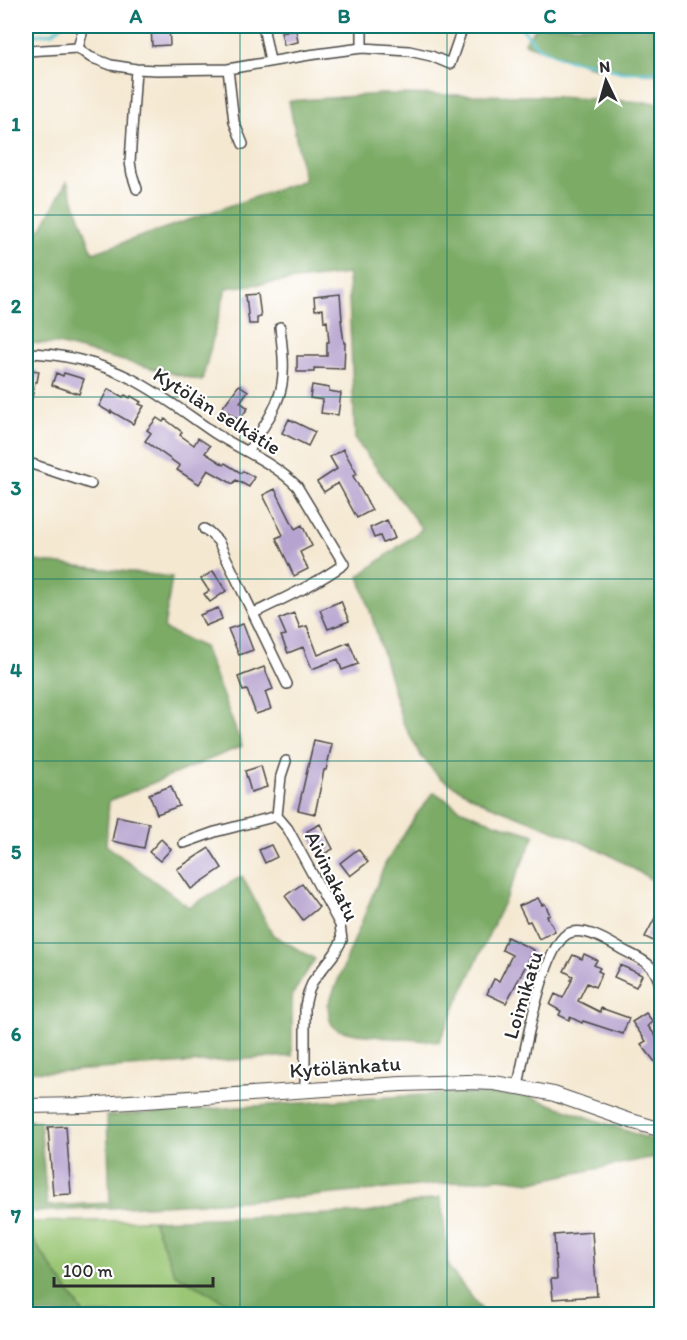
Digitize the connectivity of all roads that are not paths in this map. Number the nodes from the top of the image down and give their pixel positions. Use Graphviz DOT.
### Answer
graph roads {
  1 [pos="84,26"];
  2 [pos="264,26"];
  3 [pos="362,26"];
  4 [pos="463,26"];
  5 [pos="78,48"];
  6 [pos="362,48"];
  7 [pos="26,51"];
  8 [pos="270,61"];
  9 [pos="136,69"];
  10 [pos="228,69"];
  11 [pos="243,144"];
  12 [pos="137,189"];
  13 [pos="280,327"];
  14 [pos="26,353"];
  15 [pos="248,452"];
  16 [pos="26,462"];
  17 [pos="91,484"];
  18 [pos="204,529"];
  19 [pos="254,613"];
  20 [pos="287,684"];
  21 [pos="286,761"];
  22 [pos="277,816"];
  23 [pos="184,843"];
  24 [pos="662,996"];
  25 [pos="518,1087"];
  26 [pos="305,1091"];
  27 [pos="26,1106"];
  28 [pos="662,1130"];
  1 -- 5 [label="street"];
  2 -- 8 [label="street"];
  3 -- 6 [label="street"];
  4 -- 6 [label="street"];
  5 -- 7 [label="street"];
  5 -- 9 [label="street"];
  6 -- 8 [label="street"];
  8 -- 10 [label="street"];
  9 -- 10 [label="street"];
  9 -- 12 [label="street"];
  10 -- 11 [label="street"];
  13 -- 15 [label="street"];
  14 -- 15 [label="street, Kytölän selkätie"];
  15 -- 19 [label="street, Kytölän selkätie"];
  16 -- 17 [label="street"];
  18 -- 19 [label="street"];
  19 -- 20 [label="street"];
  21 -- 22 [label="street, Aivinakatu"];
  22 -- 23 [label="street, Aivinakatu"];
  22 -- 26 [label="street, Aivinakatu"];
  24 -- 25 [label="street, Loimikatu"];
  25 -- 26 [label="street, Kytölänkatu"];
  25 -- 28 [label="street, Kytölänkatu"];
  26 -- 27 [label="street, Kytölänkatu"];
}
